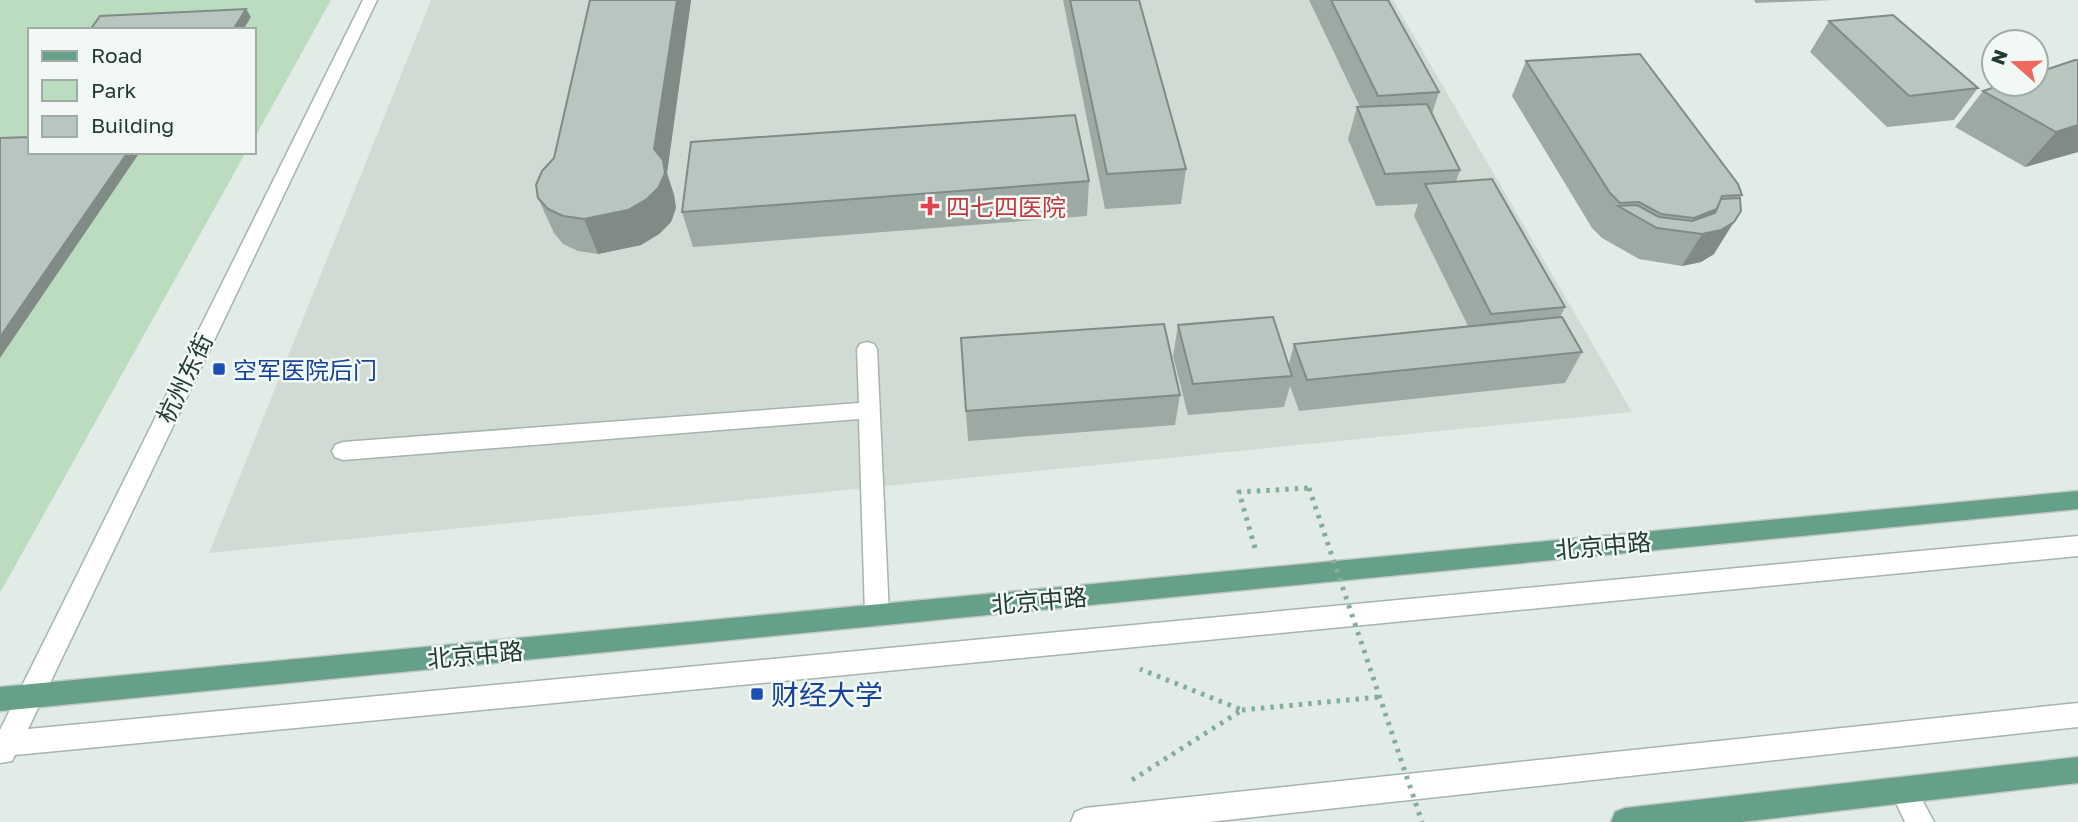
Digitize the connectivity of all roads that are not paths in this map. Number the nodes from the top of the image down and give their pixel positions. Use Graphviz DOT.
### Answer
graph roads {
  1 [pos="370,0"];
  2 [pos="867,349"];
  3 [pos="870,410"];
  4 [pos="343,451"];
  5 [pos="2078,500"];
  6 [pos="2078,546"];
  7 [pos="877,615"];
  8 [pos="27,696"];
  9 [pos="0,699"];
  10 [pos="2078,715"];
  11 [pos="3,748"];
  12 [pos="2078,770"];
  13 [pos="1903,790"];
  14 [pos="1084,822"];
  15 [pos="1625,822"];
  16 [pos="1920,822"];
  1 -- 8 [label="street, 杭州东街"];
  2 -- 3 [label="street"];
  3 -- 4 [label="street"];
  3 -- 7 [label="street"];
  5 -- 7 [label="main road, 北京中路"];
  6 -- 11 [label="street"];
  7 -- 8 [label="main road, 北京中路"];
  8 -- 9 [label="main road, 北京中路"];
  8 -- 11 [label="street, 杭州东街"];
  10 -- 14 [label="street"];
  12 -- 13 [label="main road"];
  13 -- 15 [label="main road"];
  13 -- 16 [label="street"];
}
